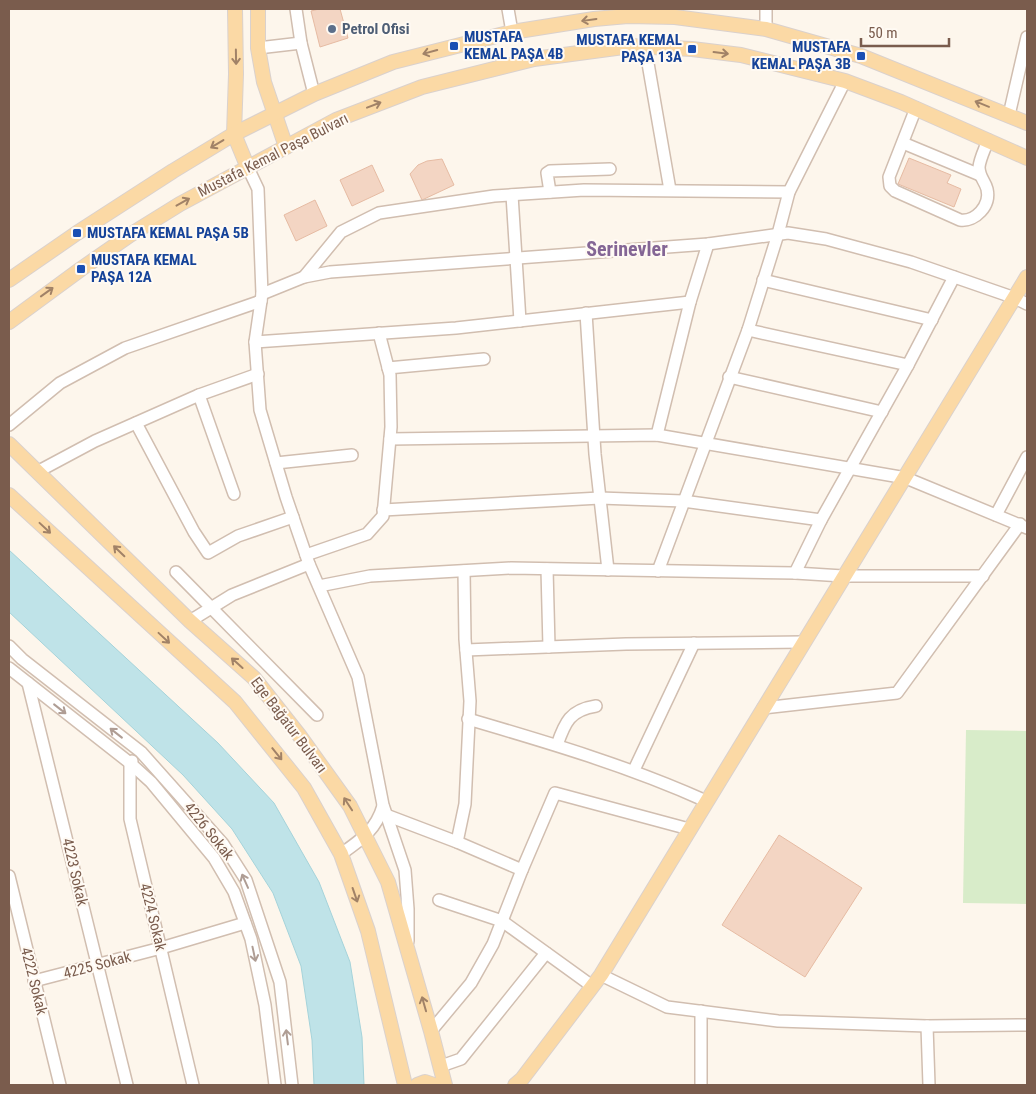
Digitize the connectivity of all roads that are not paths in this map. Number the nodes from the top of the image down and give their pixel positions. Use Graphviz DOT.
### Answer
graph roads {
  1 [pos="235,9"];
  2 [pos="258,9"];
  3 [pos="296,9"];
  4 [pos="508,9"];
  5 [pos="766,9"];
  6 [pos="628,12"];
  7 [pos="766,29"];
  8 [pos="512,32"];
  9 [pos="1027,37"];
  10 [pos="301,43"];
  11 [pos="646,46"];
  12 [pos="258,48"];
  13 [pos="845,81"];
  14 [pos="314,94"];
  15 [pos="916,108"];
  16 [pos="274,114"];
  17 [pos="1009,115"];
  18 [pos="1027,123"];
  19 [pos="234,134"];
  20 [pos="988,140"];
  21 [pos="903,143"];
  22 [pos="286,147"];
  23 [pos="1027,158"];
  24 [pos="248,168"];
  25 [pos="610,169"];
  26 [pos="980,175"];
  27 [pos="670,190"];
  28 [pos="550,192"];
  29 [pos="788,192"];
  30 [pos="512,195"];
  31 [pos="778,234"];
  32 [pos="708,244"];
  33 [pos="516,257"];
  34 [pos="304,277"];
  35 [pos="954,277"];
  36 [pos="1027,277"];
  37 [pos="9,280"];
  38 [pos="763,280"];
  39 [pos="262,298"];
  40 [pos="1021,301"];
  41 [pos="690,302"];
  42 [pos="586,313"];
  43 [pos="520,320"];
  44 [pos="932,320"];
  45 [pos="9,322"];
  46 [pos="748,330"];
  47 [pos="379,333"];
  48 [pos="255,342"];
  49 [pos="484,359"];
  50 [pos="908,365"];
  51 [pos="388,368"];
  52 [pos="258,374"];
  53 [pos="729,377"];
  54 [pos="199,395"];
  55 [pos="882,412"];
  56 [pos="136,423"];
  57 [pos="9,425"];
  58 [pos="657,435"];
  59 [pos="594,437"];
  60 [pos="390,439"];
  61 [pos="705,443"];
  62 [pos="9,444"];
  63 [pos="352,454"];
  64 [pos="1027,457"];
  65 [pos="276,463"];
  66 [pos="850,470"];
  67 [pos="38,472"];
  68 [pos="906,478"];
  69 [pos="234,494"];
  70 [pos="9,495"];
  71 [pos="600,498"];
  72 [pos="683,501"];
  73 [pos="383,510"];
  74 [pos="996,515"];
  75 [pos="292,517"];
  76 [pos="821,520"];
  77 [pos="1023,526"];
  78 [pos="308,560"];
  79 [pos="547,569"];
  80 [pos="608,570"];
  81 [pos="658,570"];
  82 [pos="464,571"];
  83 [pos="176,572"];
  84 [pos="795,573"];
  85 [pos="843,576"];
  86 [pos="983,576"];
  87 [pos="319,586"];
  88 [pos="211,608"];
  89 [pos="190,621"];
  90 [pos="804,642"];
  91 [pos="694,643"];
  92 [pos="9,646"];
  93 [pos="549,647"];
  94 [pos="466,650"];
  95 [pos="22,659"];
  96 [pos="9,668"];
  97 [pos="29,685"];
  98 [pos="596,706"];
  99 [pos="763,708"];
  100 [pos="317,715"];
  101 [pos="468,719"];
  102 [pos="557,745"];
  103 [pos="141,752"];
  104 [pos="130,763"];
  105 [pos="634,770"];
  106 [pos="706,801"];
  107 [pos="385,810"];
  108 [pos="690,829"];
  109 [pos="365,836"];
  110 [pos="456,842"];
  111 [pos="341,854"];
  112 [pos="522,870"];
  113 [pos="9,876"];
  114 [pos="439,900"];
  115 [pos="502,921"];
  116 [pos="245,923"];
  117 [pos="161,948"];
  118 [pos="408,948"];
  119 [pos="546,953"];
  120 [pos="98,965"];
  121 [pos="601,975"];
  122 [pos="34,981"];
  123 [pos="592,986"];
  124 [pos="701,1011"];
  125 [pos="1027,1024"];
  126 [pos="927,1026"];
  127 [pos="431,1031"];
  128 [pos="441,1066"];
  129 [pos="60,1085"];
  130 [pos="127,1085"];
  131 [pos="194,1085"];
  132 [pos="275,1085"];
  133 [pos="292,1085"];
  134 [pos="404,1085"];
  135 [pos="418,1085"];
  136 [pos="434,1085"];
  137 [pos="445,1085"];
  138 [pos="515,1085"];
  139 [pos="701,1085"];
  140 [pos="929,1085"];
  1 -- 19 [label="main road, one-way"];
  2 -- 12 [label="main road"];
  3 -- 10 [label="street"];
  4 -- 8 [label="street"];
  5 -- 7 [label="street"];
  6 -- 7 [label="main road"];
  6 -- 8 [label="main road, one-way"];
  17 -- 7 [label="main road, one-way"];
  8 -- 14 [label="main road, one-way"];
  9 -- 17 [label="street"];
  10 -- 12 [label="street"];
  10 -- 14 [label="street"];
  11 -- 13 [label="main road, Mustafa Kemal Paşa Bulvarı, one-way"];
  22 -- 11 [label="main road, Mustafa Kemal Paşa Bulvarı, one-way"];
  11 -- 27 [label="street"];
  12 -- 16 [label="main road"];
  13 -- 15 [label="main road, Mustafa Kemal Paşa Bulvarı"];
  13 -- 29 [label="street"];
  14 -- 16 [label="main road"];
  15 -- 20 [label="main road, Mustafa Kemal Paşa Bulvarı"];
  15 -- 21 [label="street"];
  16 -- 19 [label="main road"];
  16 -- 22 [label="main road"];
  17 -- 18 [label="main road"];
  19 -- 24 [label="main road"];
  19 -- 37 [label="main road, one-way"];
  20 -- 23 [label="main road, Mustafa Kemal Paşa Bulvarı"];
  20 -- 26 [label="street"];
  21 -- 26 [label="street"];
  21 -- 26 [label="street"];
  22 -- 24 [label="main road, Mustafa Kemal Paşa Bulvarı"];
  24 -- 39 [label="street"];
  45 -- 24 [label="main road, Mustafa Kemal Paşa Bulvarı, one-way"];
  25 -- 28 [label="street"];
  27 -- 28 [label="street"];
  27 -- 29 [label="street"];
  28 -- 30 [label="street"];
  29 -- 31 [label="street"];
  30 -- 33 [label="street"];
  30 -- 34 [label="street"];
  31 -- 32 [label="street"];
  31 -- 35 [label="street"];
  31 -- 38 [label="street"];
  32 -- 33 [label="street"];
  32 -- 41 [label="street"];
  33 -- 34 [label="street"];
  33 -- 43 [label="street"];
  34 -- 39 [label="street"];
  35 -- 40 [label="street"];
  35 -- 44 [label="street"];
  36 -- 40 [label="main road"];
  38 -- 44 [label="street"];
  38 -- 46 [label="street"];
  39 -- 48 [label="street"];
  39 -- 57 [label="street"];
  40 -- 68 [label="main road"];
  41 -- 42 [label="street"];
  41 -- 58 [label="street"];
  42 -- 43 [label="street"];
  42 -- 59 [label="street"];
  43 -- 47 [label="street"];
  44 -- 50 [label="street"];
  46 -- 50 [label="street"];
  46 -- 53 [label="street"];
  47 -- 48 [label="street"];
  47 -- 51 [label="street"];
  48 -- 52 [label="street"];
  49 -- 51 [label="street"];
  50 -- 55 [label="street"];
  51 -- 60 [label="street"];
  52 -- 54 [label="street"];
  52 -- 65 [label="street"];
  53 -- 55 [label="street"];
  53 -- 61 [label="street"];
  54 -- 56 [label="street"];
  54 -- 69 [label="street"];
  55 -- 66 [label="street"];
  56 -- 67 [label="street"];
  56 -- 75 [label="street"];
  58 -- 59 [label="street"];
  58 -- 61 [label="street"];
  59 -- 60 [label="street"];
  59 -- 71 [label="street"];
  60 -- 73 [label="street"];
  61 -- 66 [label="street"];
  61 -- 72 [label="street"];
  62 -- 67 [label="main road, Ege Bağatur Bulvarı"];
  63 -- 65 [label="street"];
  64 -- 74 [label="street"];
  65 -- 75 [label="street"];
  66 -- 68 [label="street"];
  66 -- 76 [label="street"];
  89 -- 67 [label="main road, Ege Bağatur Bulvarı, one-way"];
  68 -- 74 [label="street"];
  68 -- 85 [label="main road"];
  70 -- 111 [label="main road, Ege Bağatur Bulvarı, one-way"];
  71 -- 72 [label="street"];
  71 -- 73 [label="street"];
  71 -- 80 [label="street"];
  72 -- 76 [label="street"];
  72 -- 81 [label="street"];
  73 -- 78 [label="street"];
  74 -- 77 [label="street"];
  75 -- 78 [label="street"];
  76 -- 84 [label="street"];
  77 -- 86 [label="street"];
  78 -- 87 [label="street"];
  78 -- 88 [label="street"];
  79 -- 80 [label="street"];
  79 -- 82 [label="street"];
  79 -- 93 [label="street"];
  80 -- 81 [label="street"];
  81 -- 84 [label="street"];
  82 -- 87 [label="street"];
  82 -- 94 [label="street"];
  83 -- 88 [label="street"];
  84 -- 85 [label="street"];
  85 -- 86 [label="street"];
  85 -- 90 [label="main road"];
  86 -- 99 [label="street"];
  87 -- 107 [label="street"];
  88 -- 89 [label="street"];
  88 -- 100 [label="street"];
  109 -- 89 [label="main road, Ege Bağatur Bulvarı, one-way"];
  90 -- 91 [label="street"];
  90 -- 99 [label="main road"];
  91 -- 93 [label="street"];
  91 -- 105 [label="street"];
  92 -- 95 [label="street, 4226 Sokak"];
  93 -- 94 [label="street"];
  94 -- 101 [label="street"];
  95 -- 97 [label="street, 4223 Sokak"];
  103 -- 95 [label="street, 4226 Sokak, one-way"];
  96 -- 97 [label="street"];
  97 -- 104 [label="street, one-way"];
  97 -- 120 [label="street, 4223 Sokak"];
  98 -- 102 [label="street"];
  99 -- 106 [label="main road"];
  101 -- 102 [label="street"];
  101 -- 110 [label="street"];
  102 -- 105 [label="street"];
  103 -- 104 [label="street"];
  133 -- 103 [label="street, 4226 Sokak, one-way"];
  104 -- 116 [label="street"];
  104 -- 117 [label="street, 4224 Sokak"];
  105 -- 106 [label="street"];
  106 -- 108 [label="main road"];
  107 -- 109 [label="street"];
  107 -- 110 [label="street"];
  107 -- 118 [label="street"];
  108 -- 112 [label="street"];
  108 -- 121 [label="main road"];
  109 -- 111 [label="street"];
  109 -- 118 [label="main road, Ege Bağatur Bulvarı"];
  110 -- 112 [label="street"];
  111 -- 134 [label="main road, Ege Bağatur Bulvarı, one-way"];
  112 -- 115 [label="street"];
  113 -- 122 [label="street, 4222 Sokak"];
  114 -- 115 [label="street"];
  115 -- 119 [label="street"];
  115 -- 127 [label="street"];
  116 -- 117 [label="street, 4225 Sokak"];
  116 -- 132 [label="street, one-way"];
  117 -- 120 [label="street, 4225 Sokak"];
  117 -- 131 [label="street, 4224 Sokak"];
  127 -- 118 [label="main road, Ege Bağatur Bulvarı, one-way"];
  119 -- 123 [label="street"];
  119 -- 128 [label="street"];
  120 -- 122 [label="street, 4225 Sokak"];
  120 -- 130 [label="street, 4223 Sokak"];
  121 -- 123 [label="main road"];
  121 -- 124 [label="street"];
  122 -- 129 [label="street, 4222 Sokak"];
  123 -- 138 [label="main road"];
  124 -- 126 [label="street"];
  124 -- 139 [label="street"];
  125 -- 126 [label="street"];
  126 -- 140 [label="street"];
  127 -- 128 [label="main road, Ege Bağatur Bulvarı"];
  128 -- 137 [label="main road, Ege Bağatur Bulvarı"];
  135 -- 136 [label="main road"];
}
